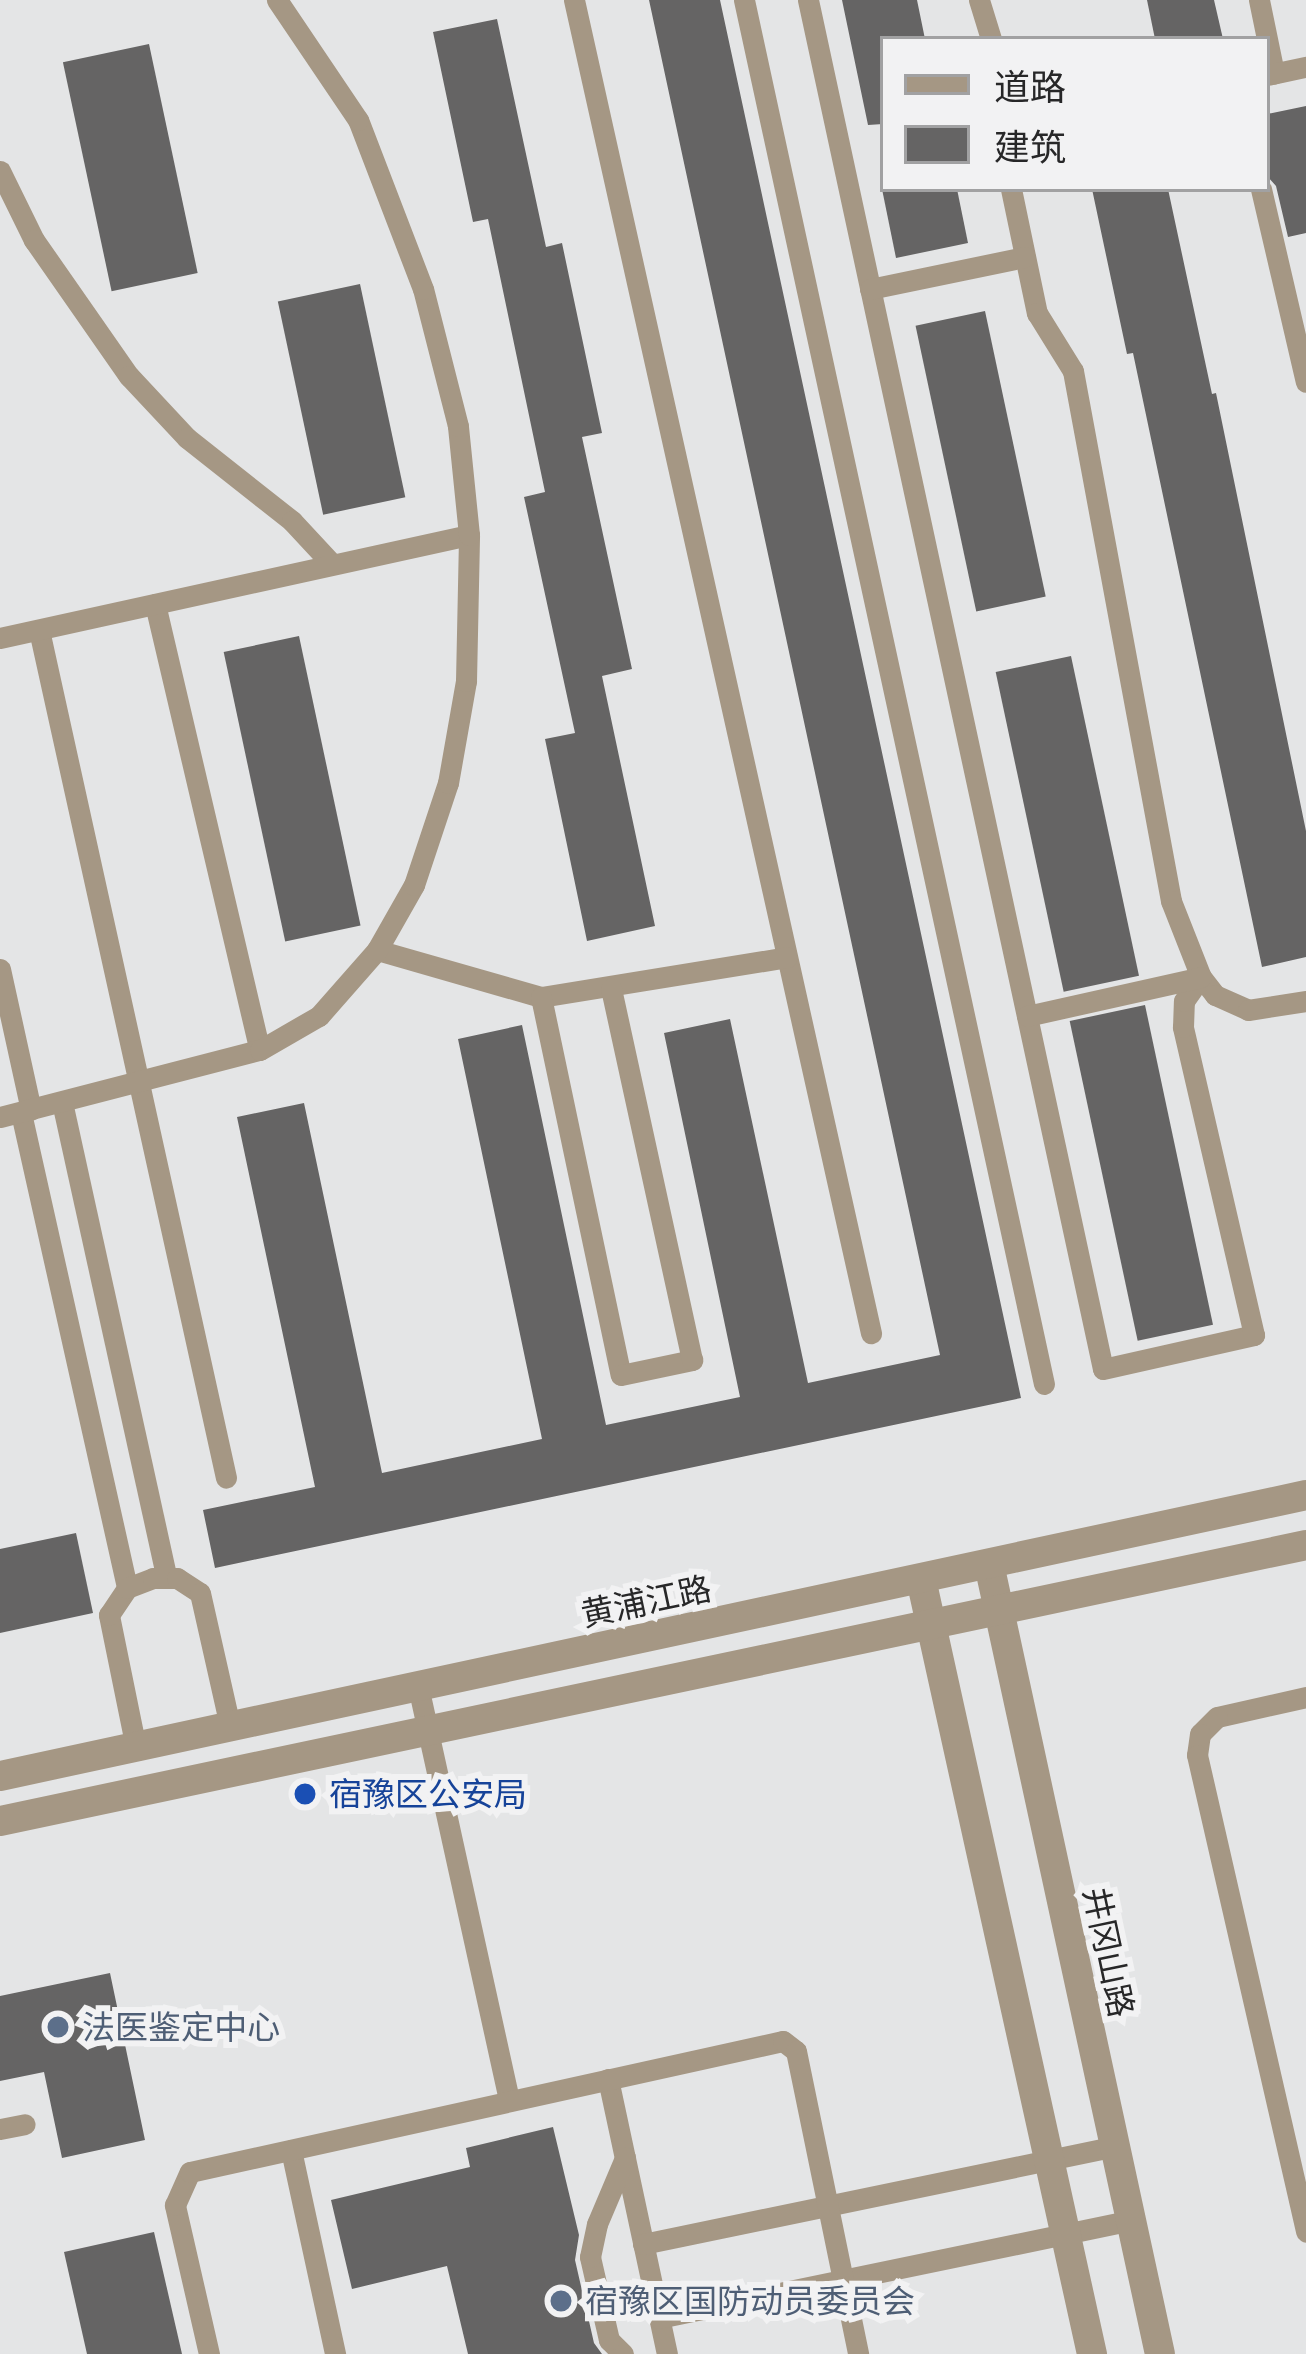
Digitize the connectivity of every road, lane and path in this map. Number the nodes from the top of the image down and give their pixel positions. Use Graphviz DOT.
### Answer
graph roads {
  1 [pos="277,0"];
  2 [pos="574,0"];
  3 [pos="744,0"];
  4 [pos="808,0"];
  5 [pos="979,0"];
  6 [pos="1259,0"];
  7 [pos="990,36"];
  8 [pos="1265,36"];
  9 [pos="1306,67"];
  10 [pos="1271,74"];
  11 [pos="0,171"];
  12 [pos="1012,192"];
  13 [pos="1262,192"];
  14 [pos="1025,256"];
  15 [pos="870,289"];
  16 [pos="1306,382"];
  17 [pos="470,535"];
  18 [pos="331,563"];
  19 [pos="154,604"];
  20 [pos="39,630"];
  21 [pos="0,638"];
  22 [pos="377,950"];
  23 [pos="787,957"];
  24 [pos="0,969"];
  25 [pos="1201,977"];
  26 [pos="611,989"];
  27 [pos="541,997"];
  28 [pos="1306,1001"];
  29 [pos="1027,1016"];
  30 [pos="260,1050"];
  31 [pos="137,1082"];
  32 [pos="62,1102"];
  33 [pos="18,1113"];
  34 [pos="871,1333"];
  35 [pos="1044,1384"];
  36 [pos="226,1478"];
  37 [pos="1306,1495"];
  38 [pos="1306,1545"];
  39 [pos="989,1564"];
  40 [pos="166,1578"];
  41 [pos="921,1579"];
  42 [pos="127,1588"];
  43 [pos="999,1613"];
  44 [pos="932,1628"];
  45 [pos="418,1686"];
  46 [pos="1306,1697"];
  47 [pos="230,1726"];
  48 [pos="428,1732"];
  49 [pos="136,1748"];
  50 [pos="0,1776"];
  51 [pos="0,1821"];
  52 [pos="608,2079"];
  53 [pos="509,2101"];
  54 [pos="25,2124"];
  55 [pos="0,2129"];
  56 [pos="1115,2146"];
  57 [pos="291,2150"];
  58 [pos="625,2158"];
  59 [pos="1049,2160"];
  60 [pos="828,2206"];
  61 [pos="1131,2220"];
  62 [pos="1306,2232"];
  63 [pos="1065,2233"];
  64 [pos="643,2244"];
  65 [pos="844,2280"];
  66 [pos="659,2318"];
  67 [pos="209,2354"];
  68 [pos="335,2354"];
  69 [pos="623,2354"];
  70 [pos="667,2354"];
  71 [pos="858,2354"];
  72 [pos="1092,2354"];
  73 [pos="1160,2354"];
  1 -- 17 [label="lane"];
  2 -- 23 [label="lane"];
  3 -- 35 [label="lane"];
  4 -- 15 [label="lane"];
  5 -- 7 [label="lane"];
  6 -- 8 [label="lane"];
  9 -- 10 [label="lane"];
  11 -- 18 [label="lane"];
  12 -- 14 [label="lane"];
  13 -- 16 [label="lane"];
  14 -- 15 [label="lane"];
  14 -- 25 [label="lane"];
  15 -- 29 [label="lane"];
  17 -- 18 [label="lane"];
  17 -- 22 [label="lane"];
  18 -- 19 [label="lane"];
  19 -- 20 [label="lane"];
  19 -- 30 [label="lane"];
  20 -- 21 [label="lane"];
  20 -- 31 [label="lane"];
  22 -- 27 [label="lane"];
  22 -- 30 [label="lane"];
  23 -- 26 [label="lane"];
  23 -- 34 [label="lane"];
  24 -- 33 [label="lane"];
  25 -- 28 [label="lane"];
  25 -- 29 [label="lane"];
  25 -- 29 [label="lane"];
  26 -- 27 [label="lane"];
  26 -- 27 [label="lane"];
  30 -- 31 [label="lane"];
  31 -- 32 [label="lane"];
  31 -- 36 [label="lane"];
  32 -- 33 [label="lane"];
  32 -- 40 [label="lane"];
  33 -- 42 [label="lane"];
  37 -- 39 [label="street, 黄浦江路"];
  38 -- 43 [label="street"];
  39 -- 41 [label="street, 黄浦江路"];
  39 -- 43 [label="street, 井冈山路"];
  40 -- 42 [label="lane"];
  40 -- 47 [label="lane"];
  41 -- 44 [label="street"];
  41 -- 45 [label="street, 黄浦江路"];
  42 -- 49 [label="lane"];
  43 -- 44 [label="street"];
  43 -- 56 [label="street, 井冈山路"];
  44 -- 48 [label="street"];
  44 -- 59 [label="street"];
  45 -- 47 [label="street, 黄浦江路"];
  45 -- 48 [label="lane"];
  46 -- 62 [label="lane"];
  47 -- 49 [label="street, 黄浦江路"];
  48 -- 51 [label="street"];
  48 -- 53 [label="lane"];
  49 -- 50 [label="street, 黄浦江路"];
  52 -- 53 [label="lane"];
  52 -- 58 [label="lane"];
  52 -- 60 [label="lane"];
  53 -- 57 [label="lane"];
  54 -- 55 [label="lane"];
  56 -- 59 [label="lane"];
  56 -- 61 [label="street, 井冈山路"];
  57 -- 67 [label="lane"];
  57 -- 68 [label="lane"];
  58 -- 64 [label="lane"];
  58 -- 69 [label="lane"];
  59 -- 60 [label="lane"];
  59 -- 63 [label="street"];
  60 -- 64 [label="lane"];
  60 -- 65 [label="lane"];
  61 -- 63 [label="lane"];
  61 -- 73 [label="street, 井冈山路"];
  63 -- 65 [label="lane"];
  63 -- 72 [label="street"];
  64 -- 66 [label="lane"];
  65 -- 66 [label="lane"];
  65 -- 71 [label="lane"];
  66 -- 70 [label="lane"];
}
